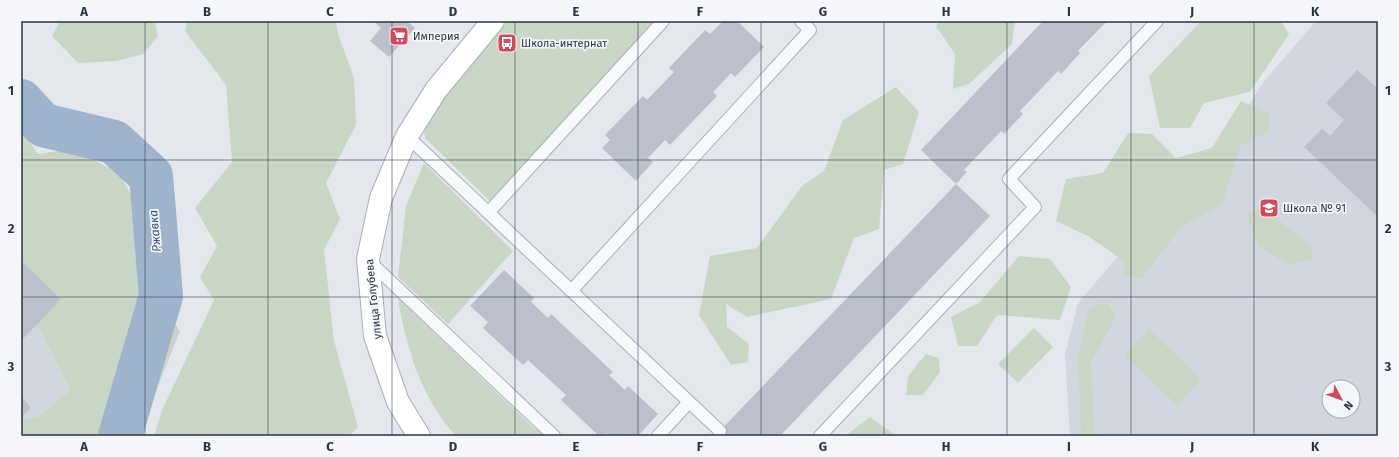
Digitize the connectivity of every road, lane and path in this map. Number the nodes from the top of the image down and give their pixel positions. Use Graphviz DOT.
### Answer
graph roads {
  1 [pos="493,21"];
  2 [pos="663,21"];
  3 [pos="801,21"];
  4 [pos="1157,21"];
  5 [pos="407,136"];
  6 [pos="489,212"];
  7 [pos="368,259"];
  8 [pos="572,290"];
  9 [pos="690,402"];
  10 [pos="720,431"];
  11 [pos="419,436"];
  12 [pos="554,436"];
  13 [pos="658,436"];
  14 [pos="820,436"];
  1 -- 5 [label="street, улица Голубева"];
  2 -- 6 [label="lane"];
  3 -- 8 [label="lane"];
  4 -- 14 [label="lane"];
  5 -- 6 [label="lane"];
  5 -- 7 [label="street, улица Голубева"];
  6 -- 8 [label="lane"];
  7 -- 11 [label="street, улица Голубева"];
  7 -- 12 [label="lane"];
  8 -- 9 [label="lane"];
  9 -- 10 [label="lane"];
  9 -- 13 [label="lane"];
}
